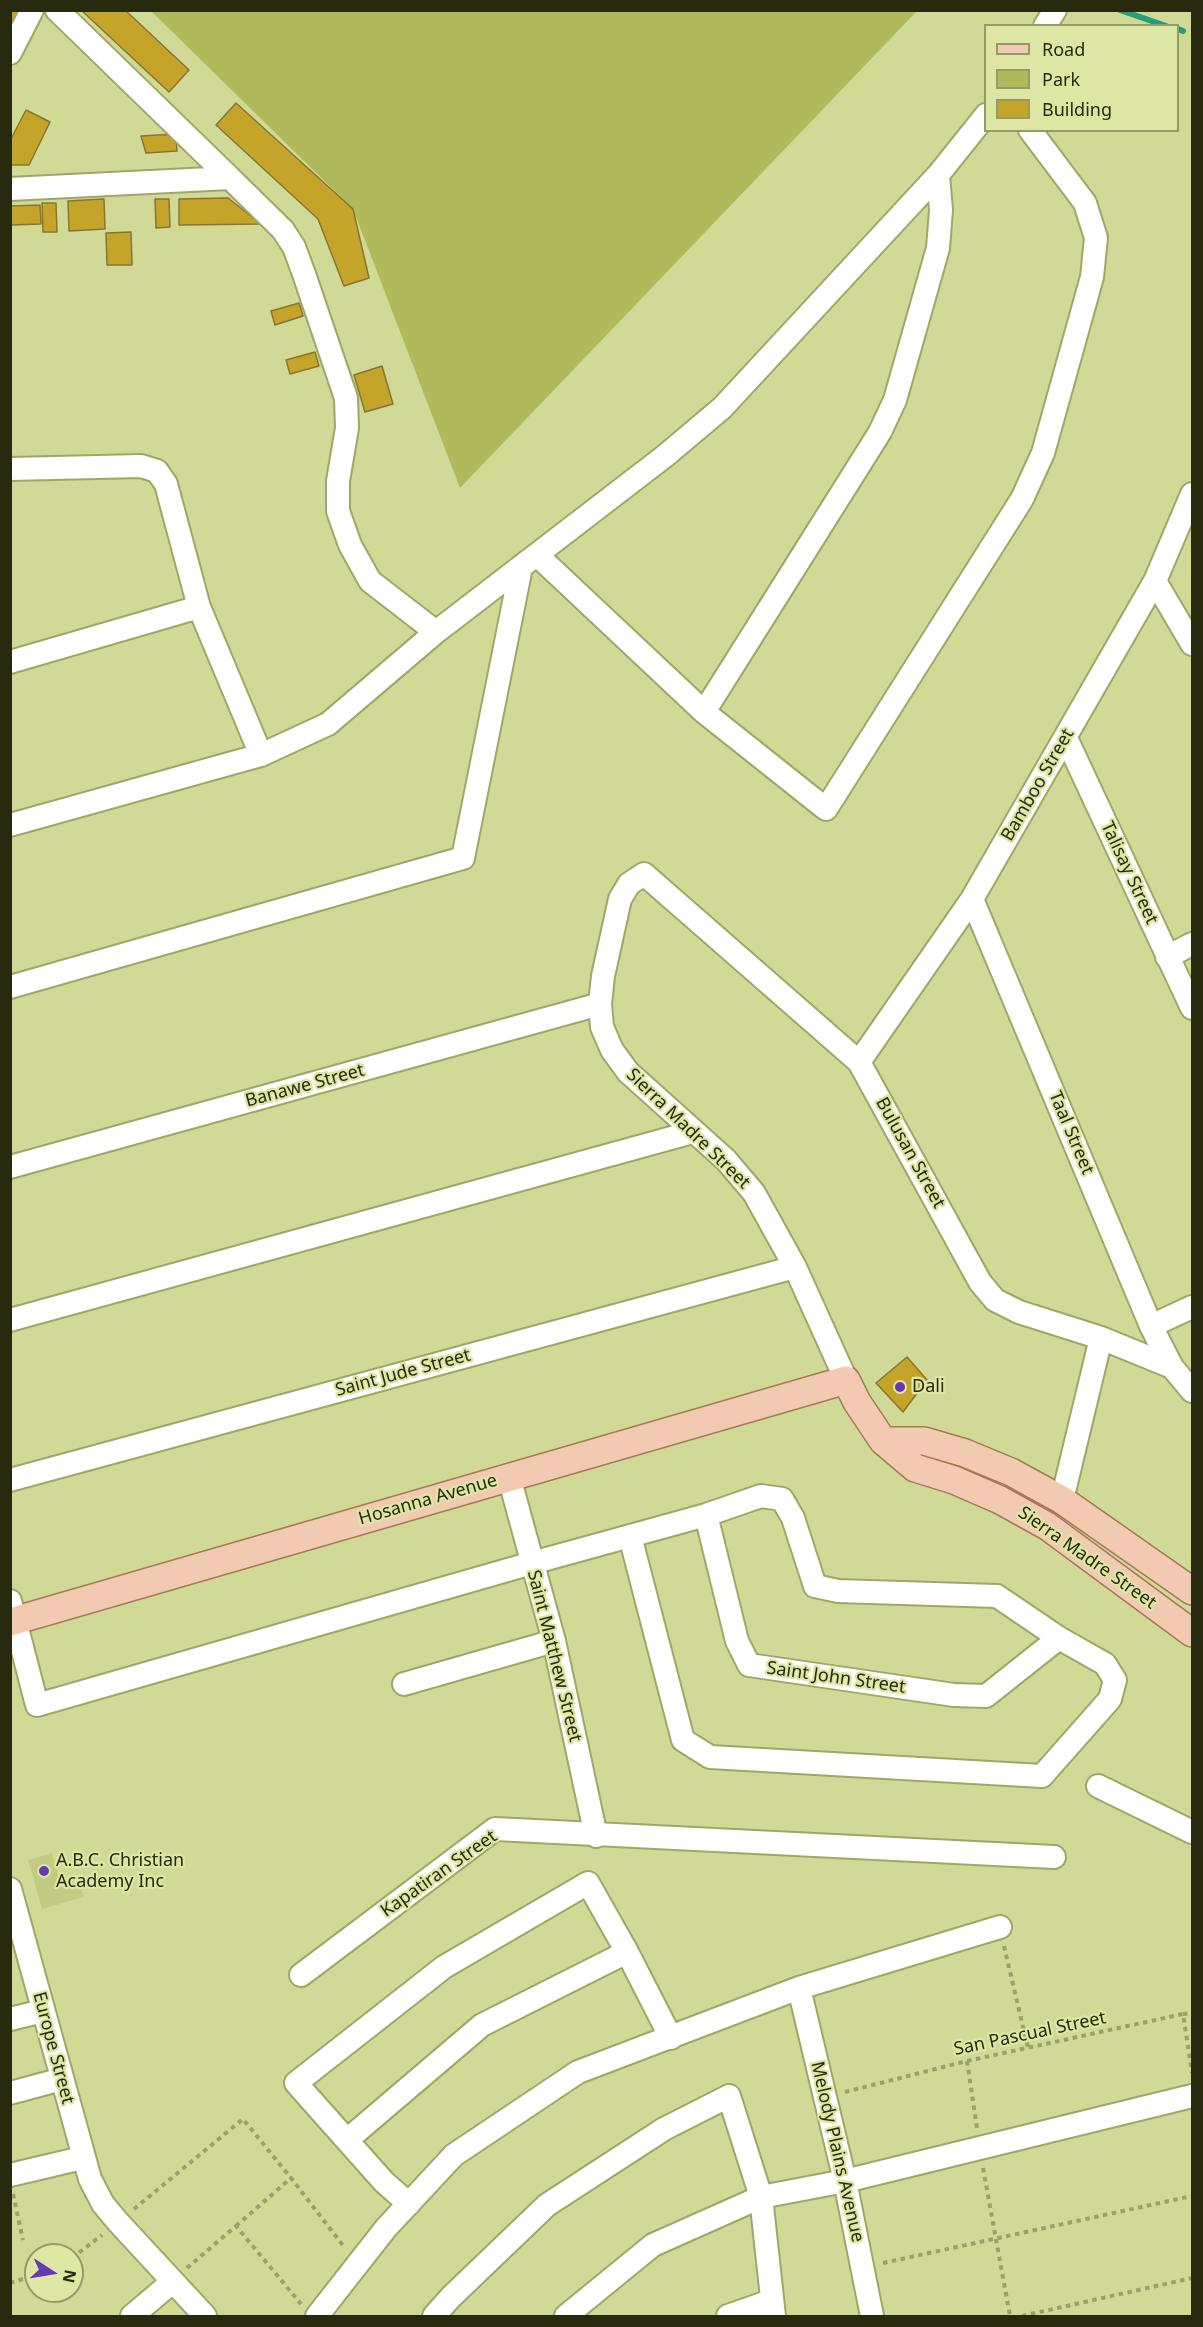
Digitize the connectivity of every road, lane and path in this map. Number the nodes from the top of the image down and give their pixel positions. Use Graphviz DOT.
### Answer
graph roads {
  1 [pos="32,10"];
  2 [pos="57,10"];
  3 [pos="1055,10"];
  4 [pos="1046,24"];
  5 [pos="10,53"];
  6 [pos="984,118"];
  7 [pos="1032,132"];
  8 [pos="938,175"];
  9 [pos="230,178"];
  10 [pos="10,189"];
  11 [pos="10,468"];
  12 [pos="1192,494"];
  13 [pos="529,561"];
  14 [pos="1155,581"];
  15 [pos="199,607"];
  16 [pos="436,632"];
  17 [pos="1192,644"];
  18 [pos="10,662"];
  19 [pos="704,712"];
  20 [pos="1066,738"];
  21 [pos="261,755"];
  22 [pos="10,825"];
  23 [pos="644,874"];
  24 [pos="972,899"];
  25 [pos="1192,944"];
  26 [pos="1167,957"];
  27 [pos="10,987"];
  28 [pos="600,1004"];
  29 [pos="1192,1008"];
  30 [pos="859,1062"];
  31 [pos="693,1132"];
  32 [pos="10,1167"];
  33 [pos="795,1267"];
  34 [pos="1192,1307"];
  35 [pos="10,1320"];
  36 [pos="1151,1326"];
  37 [pos="1101,1338"];
  38 [pos="1172,1367"];
  39 [pos="846,1380"];
  40 [pos="1192,1391"];
  41 [pos="883,1441"];
  42 [pos="509,1477"];
  43 [pos="10,1480"];
  44 [pos="1062,1500"];
  45 [pos="706,1515"];
  46 [pos="630,1536"];
  47 [pos="532,1563"];
  48 [pos="1192,1591"];
  49 [pos="1192,1597"];
  50 [pos="12,1615"];
  51 [pos="1184,1627"];
  52 [pos="1059,1638"];
  53 [pos="554,1641"];
  54 [pos="404,1684"];
  55 [pos="1098,1786"];
  56 [pos="1192,1832"];
  57 [pos="596,1836"];
  58 [pos="1054,1857"];
  59 [pos="10,1889"];
  60 [pos="1000,1927"];
  61 [pos="17,1939"];
  62 [pos="627,1952"];
  63 [pos="301,1975"];
  64 [pos="799,1988"];
  65 [pos="43,2011"];
  66 [pos="1192,2013"];
  67 [pos="1183,2014"];
  68 [pos="10,2019"];
  69 [pos="671,2038"];
  70 [pos="1028,2048"];
  71 [pos="967,2061"];
  72 [pos="1192,2073"];
  73 [pos="62,2079"];
  74 [pos="10,2093"];
  75 [pos="1192,2096"];
  76 [pos="824,2097"];
  77 [pos="347,2140"];
  78 [pos="979,2147"];
  79 [pos="82,2158"];
  80 [pos="10,2175"];
  81 [pos="291,2178"];
  82 [pos="845,2181"];
  83 [pos="10,2185"];
  84 [pos="1192,2196"];
  85 [pos="761,2197"];
  86 [pos="409,2204"];
  87 [pos="118,2222"];
  88 [pos="236,2226"];
  89 [pos="995,2238"];
  90 [pos="23,2240"];
  91 [pos="84,2249"];
  92 [pos="357,2263"];
  93 [pos="864,2268"];
  94 [pos="1192,2278"];
  95 [pos="171,2283"];
  96 [pos="772,2309"];
  97 [pos="310,2312"];
  98 [pos="132,2316"];
  99 [pos="205,2316"];
  100 [pos="434,2316"];
  101 [pos="566,2316"];
  102 [pos="728,2316"];
  103 [pos="872,2316"];
  104 [pos="1010,2316"];
  105 [pos="1022,2316"];
  1 -- 5 [label="street"];
  2 -- 9 [label="street"];
  3 -- 4 [label="street"];
  6 -- 8 [label="street"];
  7 -- 19 [label="street"];
  8 -- 13 [label="street"];
  8 -- 19 [label="street"];
  9 -- 10 [label="street"];
  9 -- 16 [label="street"];
  11 -- 15 [label="street"];
  12 -- 14 [label="street, Bamboo Street"];
  13 -- 16 [label="street"];
  13 -- 19 [label="street"];
  13 -- 27 [label="street"];
  14 -- 17 [label="street"];
  14 -- 20 [label="street, Bamboo Street"];
  15 -- 18 [label="street"];
  15 -- 21 [label="street"];
  16 -- 21 [label="street"];
  20 -- 24 [label="street, Bamboo Street"];
  20 -- 26 [label="street, Talisay Street"];
  21 -- 22 [label="street"];
  23 -- 28 [label="street, Sierra Madre Street"];
  23 -- 30 [label="street, Bulusan Street"];
  24 -- 30 [label="street, Bamboo Street"];
  24 -- 36 [label="street, Taal Street"];
  25 -- 26 [label="street"];
  26 -- 29 [label="street, Talisay Street"];
  28 -- 31 [label="street, Sierra Madre Street"];
  28 -- 32 [label="street, Banawe Street"];
  30 -- 37 [label="street, Bulusan Street"];
  31 -- 33 [label="street, Sierra Madre Street"];
  31 -- 35 [label="street"];
  33 -- 39 [label="street, Sierra Madre Street"];
  33 -- 43 [label="street, Saint Jude Street"];
  34 -- 36 [label="street"];
  36 -- 38 [label="street, Taal Street"];
  37 -- 38 [label="street, Bulusan Street"];
  37 -- 44 [label="street"];
  38 -- 40 [label="street, Bulusan Street"];
  39 -- 41 [label="main road, Sierra Madre Street"];
  39 -- 42 [label="main road, Hosanna Avenue"];
  41 -- 44 [label="main road, Sierra Madre Street"];
  41 -- 51 [label="main road, Sierra Madre Street"];
  42 -- 47 [label="street, Saint Matthew Street"];
  42 -- 50 [label="main road, Hosanna Avenue"];
  44 -- 48 [label="main road, Sierra Madre Street"];
  45 -- 46 [label="street"];
  45 -- 52 [label="street"];
  45 -- 52 [label="street, Saint John Street"];
  46 -- 47 [label="street"];
  46 -- 52 [label="street"];
  47 -- 50 [label="street"];
  47 -- 53 [label="street, Saint Matthew Street"];
  49 -- 51 [label="main road"];
  53 -- 54 [label="street"];
  53 -- 57 [label="street, Saint Matthew Street"];
  55 -- 56 [label="street"];
  57 -- 58 [label="street, Kapatiran Street"];
  57 -- 63 [label="street, Kapatiran Street"];
  59 -- 61 [label="street, Europe Street"];
  60 -- 64 [label="street"];
  60 -- 70 [label="path"];
  61 -- 65 [label="street, Europe Street"];
  62 -- 69 [label="street"];
  62 -- 77 [label="street"];
  62 -- 77 [label="street"];
  64 -- 69 [label="street"];
  64 -- 76 [label="street, Melody Plains Avenue"];
  65 -- 68 [label="street"];
  65 -- 73 [label="street, Europe Street"];
  66 -- 67 [label="path, San Pascual Street"];
  67 -- 70 [label="path, San Pascual Street"];
  67 -- 72 [label="path"];
  69 -- 86 [label="street"];
  70 -- 71 [label="path, San Pascual Street"];
  71 -- 76 [label="path, San Pascual Street"];
  71 -- 78 [label="path"];
  73 -- 74 [label="street"];
  73 -- 79 [label="street, Europe Street"];
  75 -- 78 [label="street"];
  76 -- 82 [label="street, Melody Plains Avenue"];
  77 -- 86 [label="street"];
  78 -- 82 [label="street"];
  78 -- 89 [label="path"];
  79 -- 80 [label="street"];
  79 -- 87 [label="street, Europe Street"];
  81 -- 87 [label="path"];
  81 -- 88 [label="path"];
  81 -- 92 [label="path"];
  82 -- 85 [label="street"];
  82 -- 93 [label="street, Melody Plains Avenue"];
  83 -- 90 [label="path"];
  84 -- 89 [label="path"];
  85 -- 96 [label="street"];
  85 -- 100 [label="street"];
  85 -- 101 [label="street"];
  86 -- 92 [label="street"];
  87 -- 91 [label="path"];
  87 -- 95 [label="street, Europe Street"];
  88 -- 95 [label="path"];
  88 -- 97 [label="path"];
  89 -- 93 [label="path"];
  89 -- 104 [label="path"];
  92 -- 97 [label="street"];
  93 -- 103 [label="street, Melody Plains Avenue"];
  94 -- 105 [label="path"];
  95 -- 98 [label="street"];
  95 -- 99 [label="street, Europe Street"];
  96 -- 102 [label="street"];
}
